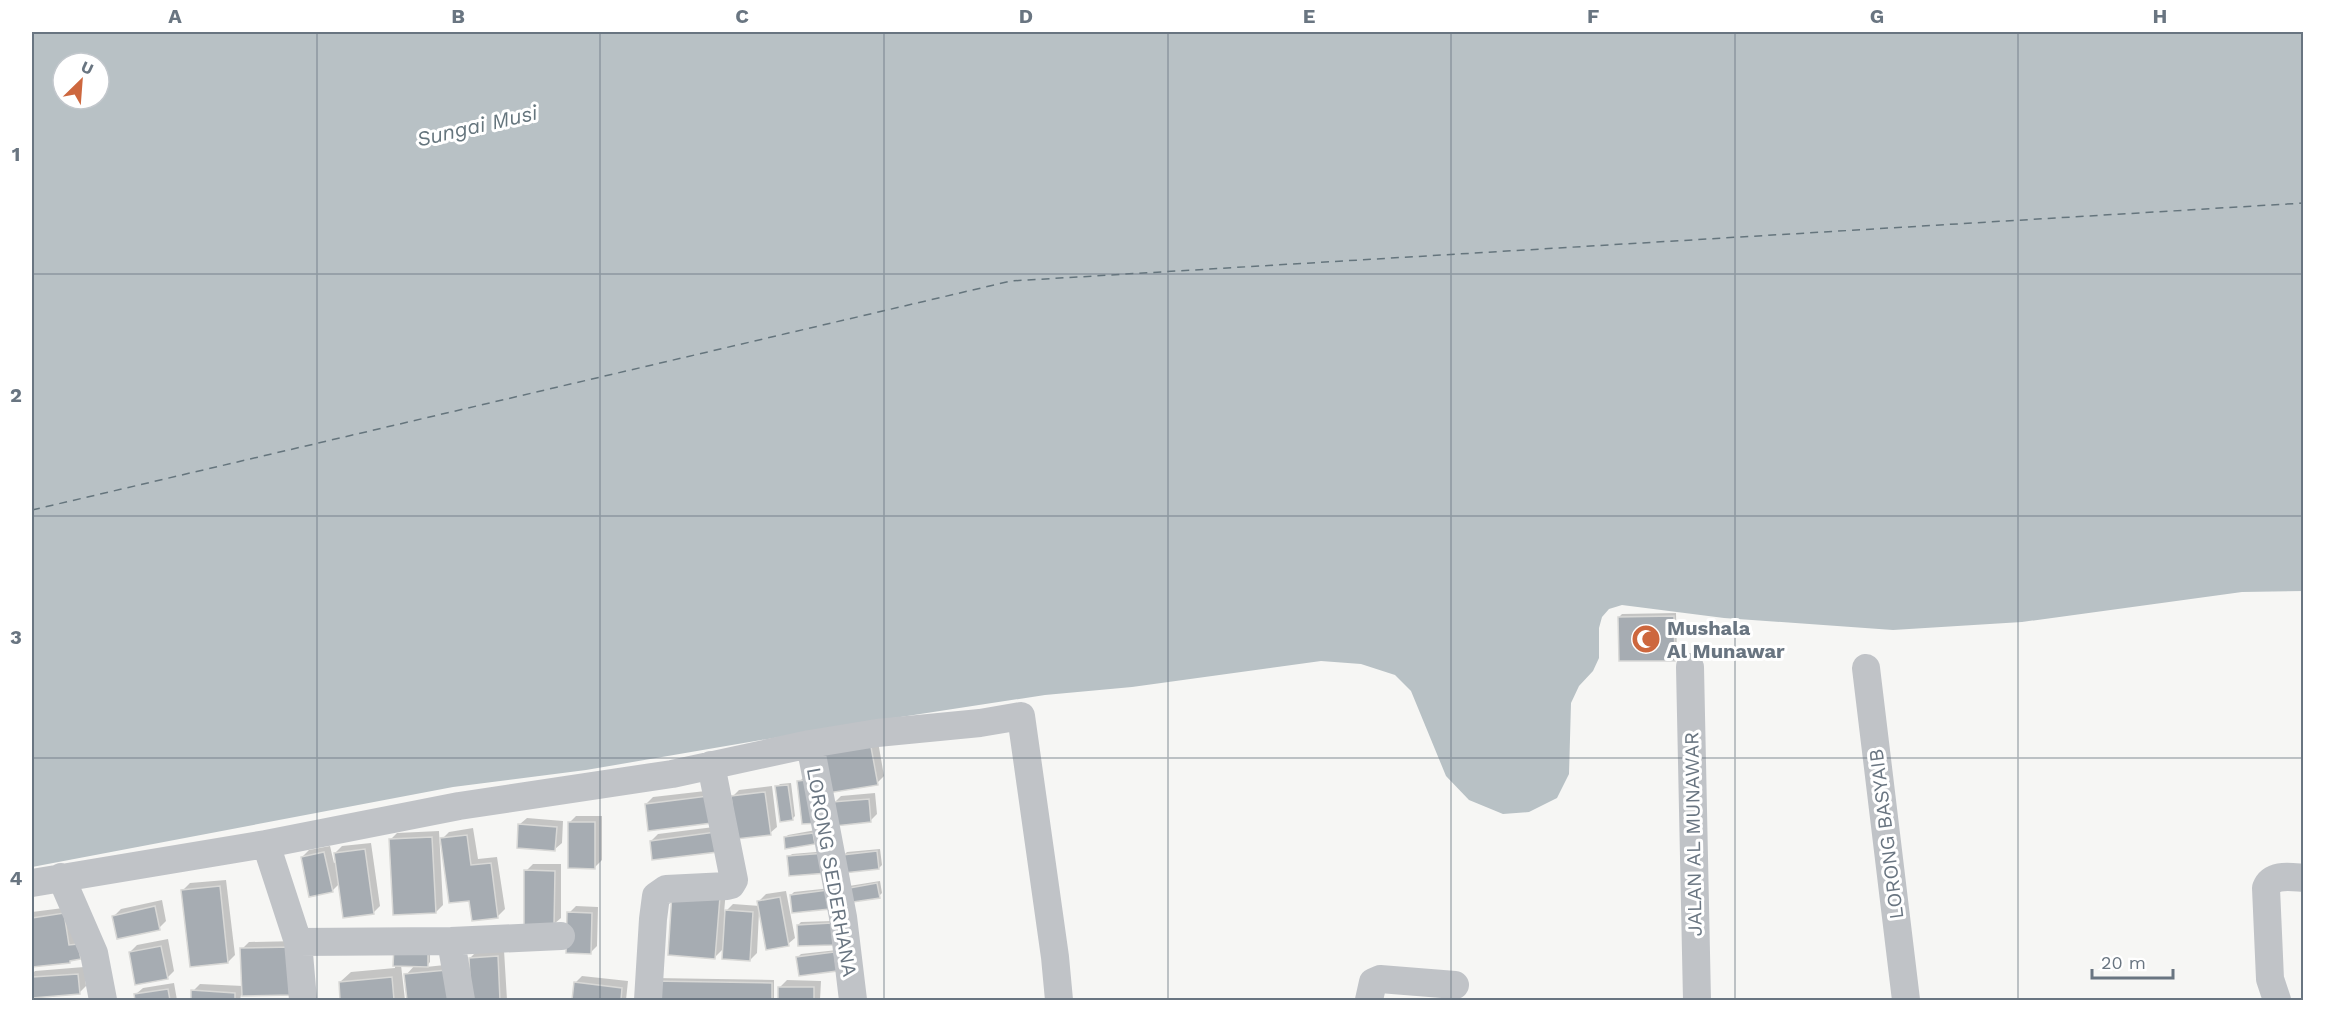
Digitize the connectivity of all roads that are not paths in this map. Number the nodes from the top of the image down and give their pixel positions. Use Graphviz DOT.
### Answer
graph roads {
  1 [pos="1690,667"];
  2 [pos="1866,668"];
  3 [pos="810,744"];
  4 [pos="711,765"];
  5 [pos="266,844"];
  6 [pos="61,877"];
  7 [pos="2304,878"];
  8 [pos="32,883"];
  9 [pos="561,936"];
  10 [pos="451,941"];
  11 [pos="298,942"];
  12 [pos="112,955"];
  13 [pos="1455,985"];
  14 [pos="103,1000"];
  15 [pos="120,1000"];
  16 [pos="303,1000"];
  17 [pos="460,1000"];
  18 [pos="648,1000"];
  19 [pos="853,1000"];
  20 [pos="1059,1000"];
  21 [pos="1369,1000"];
  22 [pos="1697,1000"];
  23 [pos="1906,1000"];
  24 [pos="2277,1000"];
  1 -- 22 [label="street, JALAN AL MUNAWAR"];
  2 -- 23 [label="street, LORONG BASYAIB"];
  3 -- 4 [label="street"];
  3 -- 19 [label="street, LORONG SEDERHANA"];
  3 -- 20 [label="street"];
  4 -- 5 [label="street"];
  4 -- 18 [label="street"];
  5 -- 6 [label="street"];
  5 -- 11 [label="street"];
  6 -- 8 [label="street"];
  6 -- 14 [label="street"];
  7 -- 24 [label="street"];
  9 -- 10 [label="street"];
  10 -- 11 [label="street"];
  10 -- 17 [label="street"];
  11 -- 16 [label="street"];
  12 -- 15 [label="street"];
  13 -- 21 [label="street"];
}
